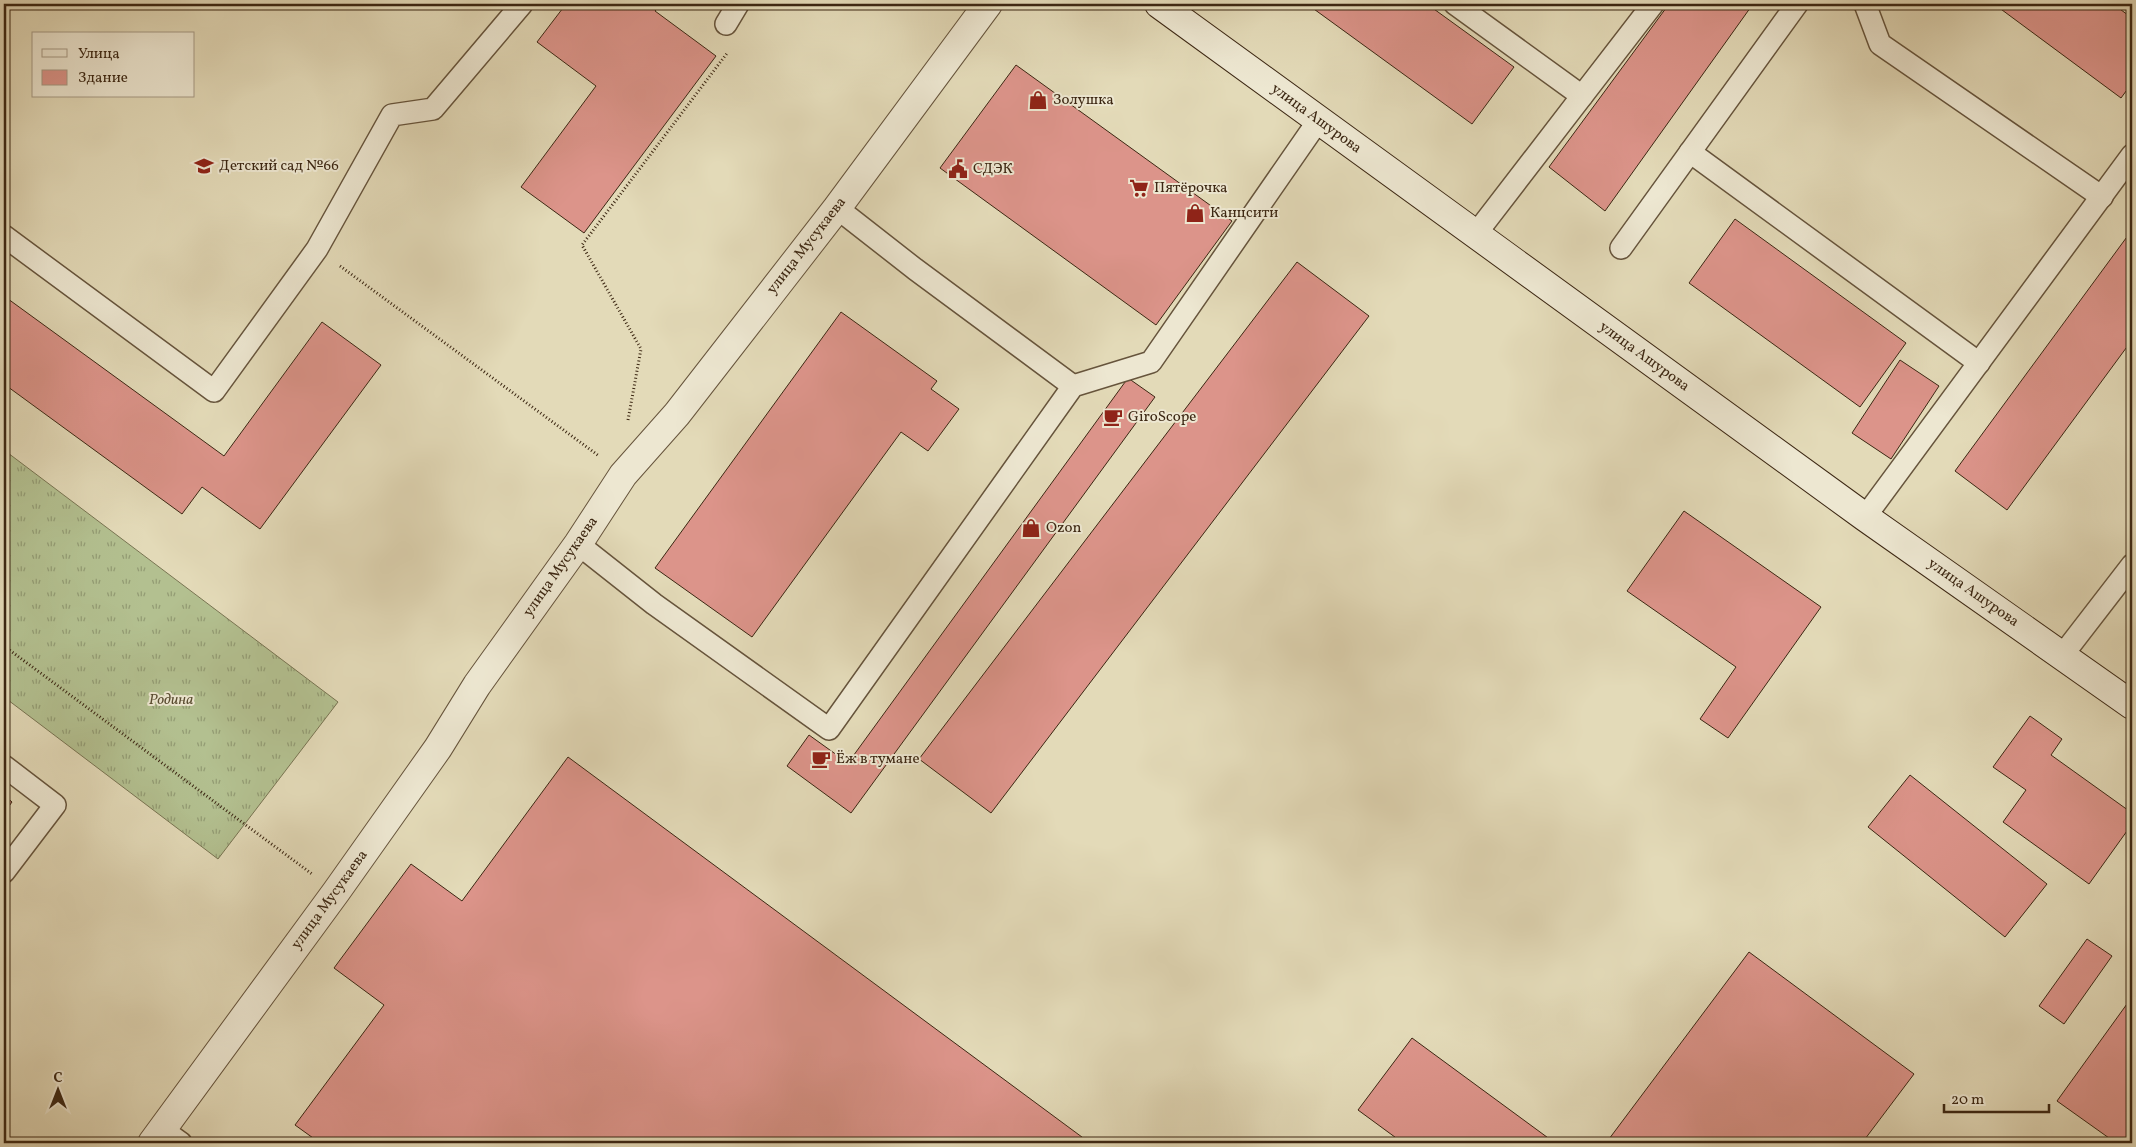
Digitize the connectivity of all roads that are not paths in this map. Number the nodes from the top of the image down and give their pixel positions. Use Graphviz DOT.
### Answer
graph roads {
  1 [pos="522,4"];
  2 [pos="738,4"];
  3 [pos="988,4"];
  4 [pos="1158,4"];
  5 [pos="1455,4"];
  6 [pos="1653,4"];
  7 [pos="1797,4"];
  8 [pos="1865,4"];
  9 [pos="726,24"];
  10 [pos="1582,96"];
  11 [pos="1318,120"];
  12 [pos="1690,152"];
  13 [pos="2132,156"];
  14 [pos="2102,197"];
  15 [pos="837,208"];
  16 [pos="1475,235"];
  17 [pos="4,236"];
  18 [pos="1621,248"];
  19 [pos="1979,363"];
  20 [pos="1073,386"];
  21 [pos="1865,517"];
  22 [pos="578,544"];
  23 [pos="2132,565"];
  24 [pos="2062,656"];
  25 [pos="2132,705"];
  26 [pos="4,766"];
  27 [pos="4,872"];
  28 [pos="166,1139"];
  1 -- 17 [label="lane"];
  2 -- 9 [label="lane"];
  3 -- 15 [label="street, улица Мусукаева"];
  4 -- 11 [label="street, улица Ашурова"];
  5 -- 10 [label="lane"];
  6 -- 10 [label="lane"];
  7 -- 12 [label="lane"];
  8 -- 14 [label="lane"];
  10 -- 16 [label="lane"];
  11 -- 16 [label="street, улица Ашурова"];
  11 -- 20 [label="lane"];
  12 -- 18 [label="lane"];
  12 -- 19 [label="lane"];
  13 -- 14 [label="lane"];
  14 -- 19 [label="lane"];
  15 -- 20 [label="lane"];
  15 -- 22 [label="street, улица Мусукаева"];
  16 -- 21 [label="street, улица Ашурова"];
  19 -- 21 [label="lane"];
  20 -- 22 [label="lane"];
  21 -- 24 [label="street, улица Ашурова"];
  22 -- 28 [label="street, улица Мусукаева"];
  23 -- 24 [label="lane"];
  24 -- 25 [label="street, улица Ашурова"];
  26 -- 27 [label="lane"];
}
